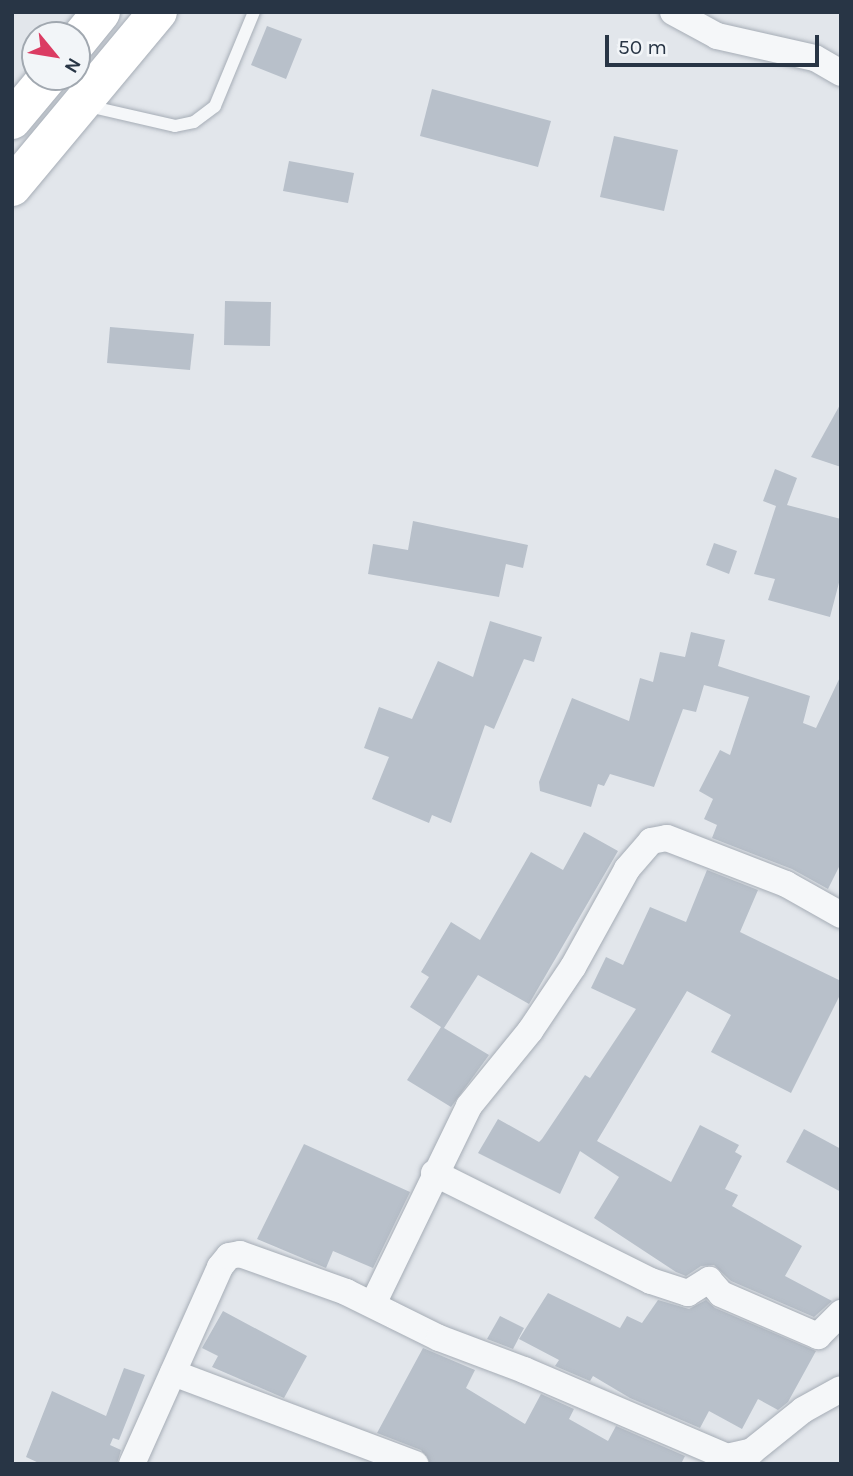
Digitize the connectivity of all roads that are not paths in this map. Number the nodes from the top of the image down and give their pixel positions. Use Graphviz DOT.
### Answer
graph roads {
  1 [pos="158,12"];
  2 [pos="254,12"];
  3 [pos="673,12"];
  4 [pos="841,74"];
  5 [pos="36,91"];
  6 [pos="81,104"];
  7 [pos="12,120"];
  8 [pos="12,187"];
  9 [pos="841,915"];
  10 [pos="434,1173"];
  11 [pos="373,1304"];
  12 [pos="841,1313"];
  13 [pos="173,1374"];
  14 [pos="841,1389"];
  15 [pos="132,1464"];
  16 [pos="415,1464"];
  1 -- 6 [label="main road"];
  2 -- 6 [label="lane"];
  3 -- 4 [label="street"];
  5 -- 7 [label="main road"];
  6 -- 8 [label="main road"];
  9 -- 10 [label="street"];
  10 -- 11 [label="street"];
  10 -- 12 [label="street"];
  11 -- 13 [label="street"];
  11 -- 14 [label="street"];
  13 -- 15 [label="street"];
  13 -- 16 [label="street"];
}
